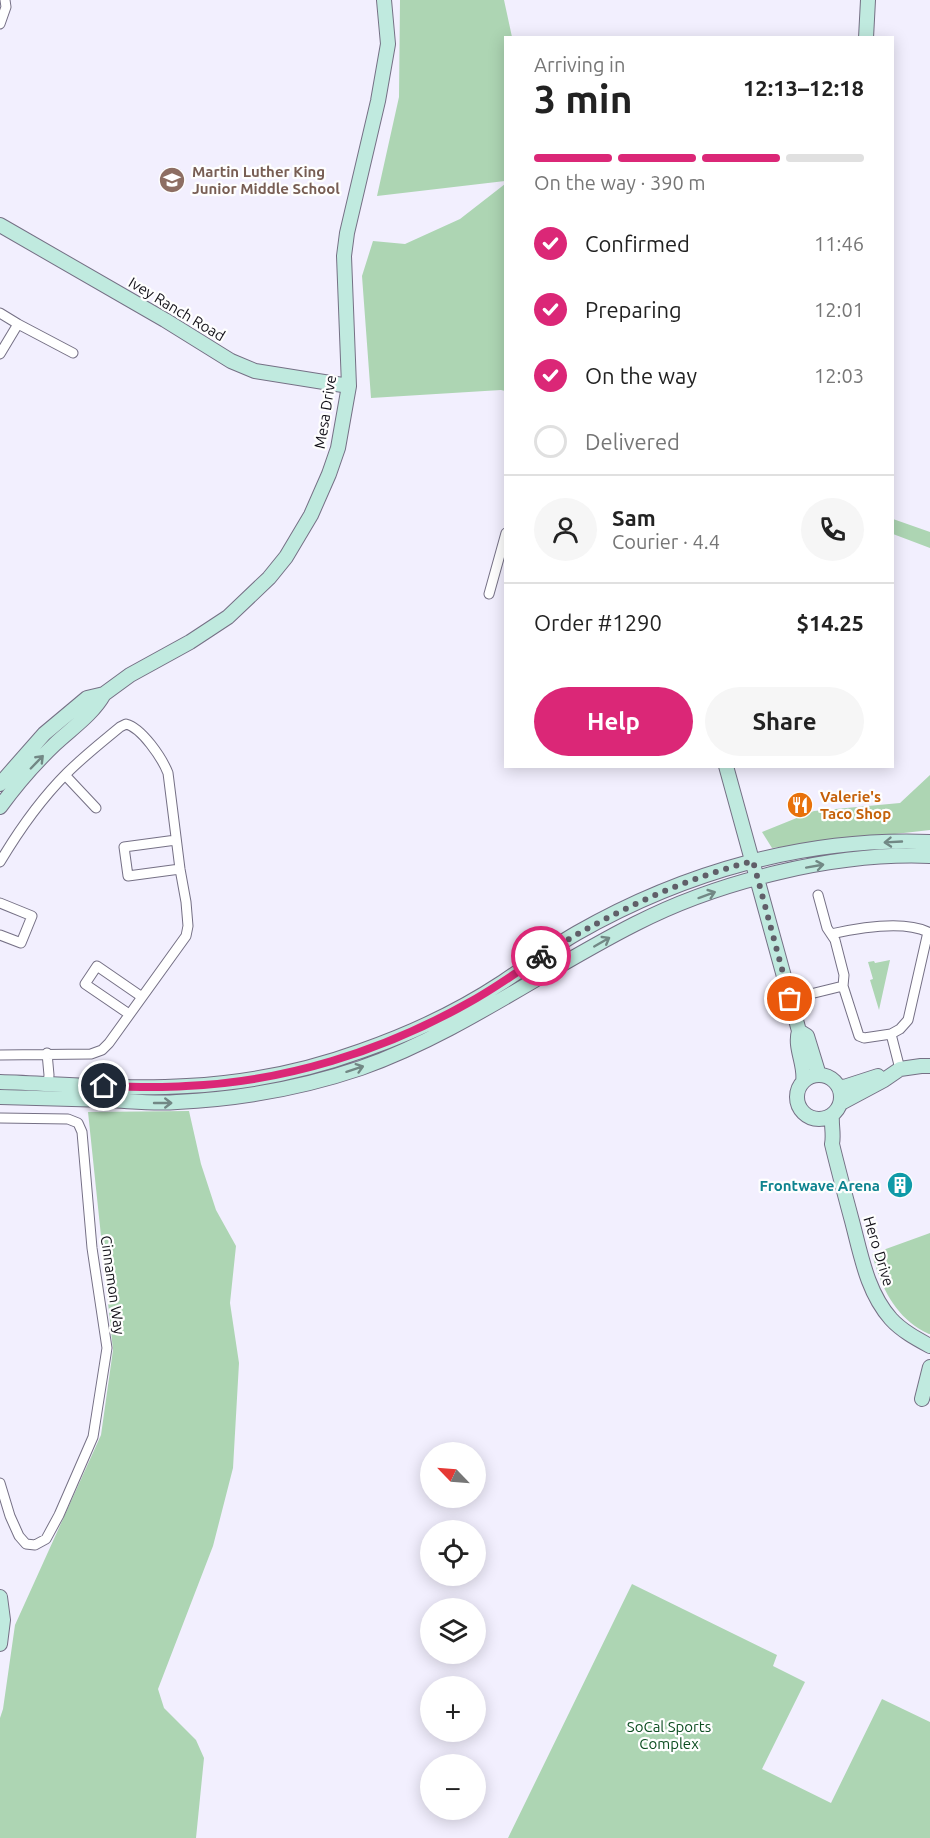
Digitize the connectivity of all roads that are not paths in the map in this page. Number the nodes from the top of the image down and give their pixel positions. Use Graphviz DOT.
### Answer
graph roads {
  1 [pos="4,0"];
  2 [pos="384,0"];
  3 [pos="868,0"];
  4 [pos="0,24"];
  5 [pos="866,36"];
  6 [pos="0,225"];
  7 [pos="0,313"];
  8 [pos="18,324"];
  9 [pos="73,353"];
  10 [pos="0,354"];
  11 [pos="350,386"];
  12 [pos="504,539"];
  13 [pos="489,594"];
  14 [pos="104,694"];
  15 [pos="727,768"];
  16 [pos="65,775"];
  17 [pos="0,784"];
  18 [pos="0,807"];
  19 [pos="96,808"];
  20 [pos="176,840"];
  21 [pos="930,842"];
  22 [pos="930,856"];
  23 [pos="753,861"];
  24 [pos="0,862"];
  25 [pos="180,869"];
  26 [pos="758,879"];
  27 [pos="818,895"];
  28 [pos="0,903"];
  29 [pos="930,921"];
  30 [pos="928,932"];
  31 [pos="0,934"];
  32 [pos="831,934"];
  33 [pos="843,986"];
  34 [pos="142,997"];
  35 [pos="790,999"];
  36 [pos="129,1014"];
  37 [pos="800,1031"];
  38 [pos="891,1034"];
  39 [pos="46,1053"];
  40 [pos="0,1055"];
  41 [pos="930,1066"];
  42 [pos="896,1072"];
  43 [pos="819,1075"];
  44 [pos="0,1082"];
  45 [pos="803,1082"];
  46 [pos="48,1084"];
  47 [pos="104,1086"];
  48 [pos="839,1086"];
  49 [pos="7,1097"];
  50 [pos="50,1098"];
  51 [pos="841,1103"];
  52 [pos="832,1115"];
  53 [pos="0,1118"];
  54 [pos="816,1119"];
  55 [pos="832,1144"];
  56 [pos="930,1346"];
  57 [pos="930,1367"];
  58 [pos="922,1398"];
  59 [pos="0,1483"];
  60 [pos="0,1597"];
  61 [pos="0,1644"];
  1 -- 4 [label="street"];
  2 -- 11 [label="main road, Mesa Drive"];
  3 -- 5 [label="main road"];
  6 -- 11 [label="main road, Ivey Ranch Road"];
  7 -- 8 [label="street"];
  8 -- 9 [label="street"];
  8 -- 10 [label="street"];
  11 -- 14 [label="main road, Mesa Drive"];
  12 -- 13 [label="street"];
  14 -- 17 [label="main road, Mesa Drive"];
  18 -- 14 [label="main road, Mesa Drive, one-way"];
  15 -- 23 [label="main road"];
  16 -- 19 [label="street"];
  16 -- 20 [label="street"];
  16 -- 24 [label="street"];
  20 -- 25 [label="street"];
  20 -- 25 [label="street"];
  21 -- 23 [label="main road, one-way"];
  26 -- 22 [label="main road, one-way"];
  23 -- 26 [label="main road"];
  23 -- 47 [label="main road"];
  25 -- 34 [label="street"];
  26 -- 35 [label="main road"];
  50 -- 26 [label="main road, one-way"];
  27 -- 32 [label="street"];
  28 -- 31 [label="street"];
  29 -- 30 [label="street"];
  30 -- 32 [label="street"];
  30 -- 38 [label="street"];
  32 -- 33 [label="street"];
  33 -- 35 [label="street"];
  33 -- 38 [label="street"];
  34 -- 36 [label="street"];
  34 -- 36 [label="street"];
  35 -- 37 [label="main road"];
  36 -- 39 [label="street"];
  37 -- 43 [label="main road"];
  37 -- 45 [label="main road"];
  38 -- 42 [label="street"];
  39 -- 40 [label="street"];
  39 -- 46 [label="street"];
  41 -- 42 [label="main road"];
  42 -- 48 [label="main road"];
  42 -- 51 [label="main road"];
  43 -- 45 [label="main road"];
  43 -- 48 [label="main road"];
  44 -- 46 [label="main road"];
  45 -- 54 [label="main road"];
  46 -- 47 [label="main road"];
  46 -- 49 [label="main road"];
  47 -- 50 [label="main road"];
  48 -- 51 [label="main road"];
  49 -- 50 [label="main road"];
  51 -- 52 [label="main road"];
  52 -- 54 [label="main road"];
  52 -- 55 [label="main road, Hero Drive"];
  53 -- 59 [label="street, Cinnamon Way"];
  54 -- 55 [label="main road, Hero Drive"];
  55 -- 56 [label="main road, Hero Drive"];
  57 -- 58 [label="main road"];
  60 -- 61 [label="main road"];
}
